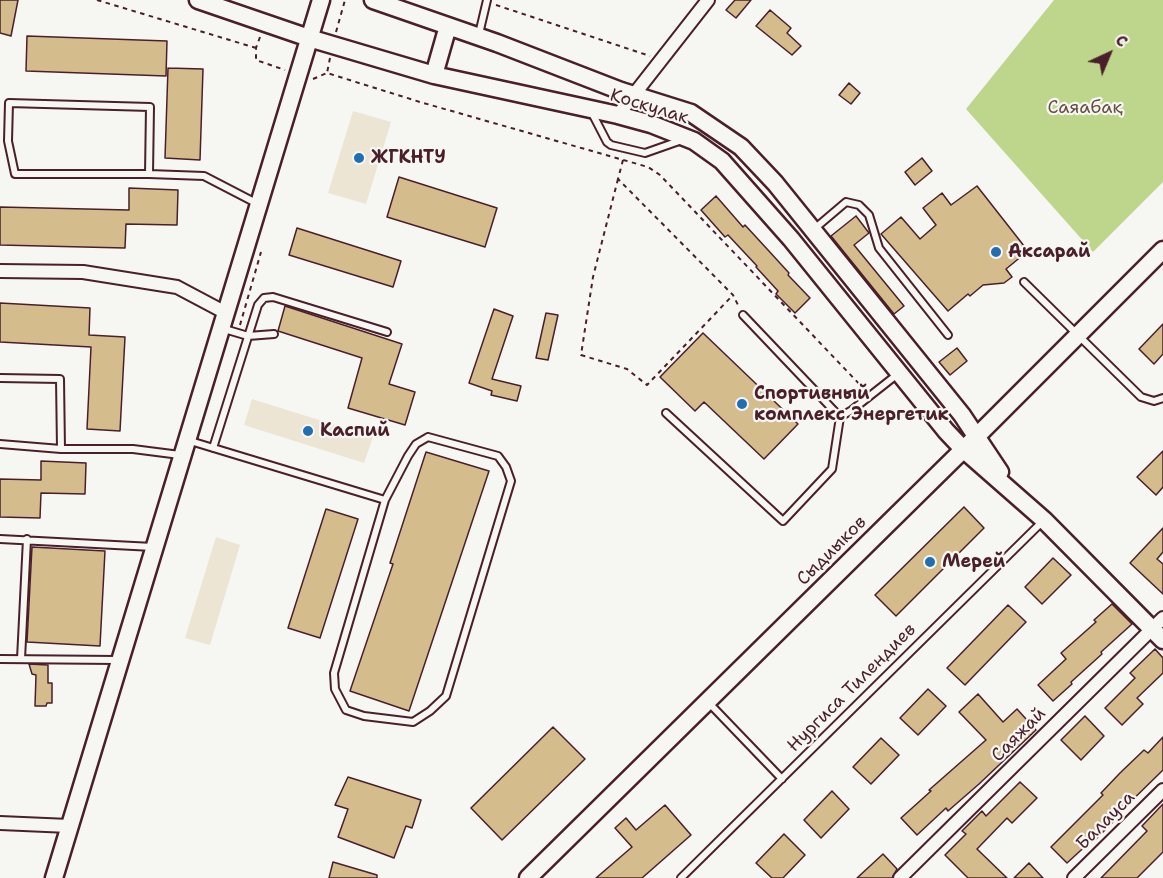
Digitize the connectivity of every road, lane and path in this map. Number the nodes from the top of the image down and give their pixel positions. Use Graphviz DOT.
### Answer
graph roads {
  1 [pos="97,0"];
  2 [pos="198,0"];
  3 [pos="321,0"];
  4 [pos="345,0"];
  5 [pos="373,0"];
  6 [pos="708,0"];
  7 [pos="487,1"];
  8 [pos="264,23"];
  9 [pos="448,26"];
  10 [pos="478,37"];
  11 [pos="309,38"];
  12 [pos="332,45"];
  13 [pos="256,48"];
  14 [pos="661,60"];
  15 [pos="327,73"];
  16 [pos="297,75"];
  17 [pos="434,75"];
  18 [pos="634,95"];
  19 [pos="590,110"];
  20 [pos="618,115"];
  21 [pos="686,138"];
  22 [pos="0,141"];
  23 [pos="8,141"];
  24 [pos="623,159"];
  25 [pos="149,174"];
  26 [pos="618,179"];
  27 [pos="258,204"];
  28 [pos="813,230"];
  29 [pos="1163,250"];
  30 [pos="0,271"];
  31 [pos="1024,282"];
  32 [pos="733,294"];
  33 [pos="742,315"];
  34 [pos="224,320"];
  35 [pos="387,332"];
  36 [pos="273,334"];
  37 [pos="1078,334"];
  38 [pos="948,335"];
  39 [pos="248,336"];
  40 [pos="899,373"];
  41 [pos="0,378"];
  42 [pos="870,395"];
  43 [pos="1163,398"];
  44 [pos="666,413"];
  45 [pos="840,417"];
  46 [pos="977,436"];
  47 [pos="0,444"];
  48 [pos="185,447"];
  49 [pos="61,448"];
  50 [pos="213,448"];
  51 [pos="963,449"];
  52 [pos="385,500"];
  53 [pos="1038,514"];
  54 [pos="0,539"];
  55 [pos="27,539"];
  56 [pos="154,548"];
  57 [pos="1159,629"];
  58 [pos="0,659"];
  59 [pos="21,659"];
  60 [pos="121,660"];
  61 [pos="707,701"];
  62 [pos="782,779"];
  63 [pos="1163,790"];
  64 [pos="0,823"];
  65 [pos="69,826"];
  66 [pos="530,877"];
  67 [pos="54,878"];
  68 [pos="681,878"];
  69 [pos="900,878"];
  70 [pos="1074,878"];
  1 -- 13 [label="path"];
  2 -- 8 [label="street, Коскулак"];
  3 -- 11 [label="street"];
  4 -- 12 [label="path"];
  5 -- 9 [label="street, Коскулак"];
  6 -- 14 [label="street"];
  7 -- 10 [label="lane"];
  7 -- 14 [label="path"];
  8 -- 11 [label="street, Коскулак"];
  8 -- 13 [label="path"];
  9 -- 10 [label="street, Коскулак"];
  9 -- 17 [label="street"];
  10 -- 18 [label="street, Коскулак"];
  11 -- 12 [label="street, Коскулак"];
  11 -- 16 [label="street"];
  12 -- 15 [label="path"];
  12 -- 17 [label="street, Коскулак"];
  13 -- 16 [label="path"];
  14 -- 18 [label="street"];
  15 -- 16 [label="path"];
  15 -- 24 [label="path"];
  16 -- 27 [label="street"];
  17 -- 19 [label="street, Коскулак"];
  18 -- 20 [label="street"];
  18 -- 28 [label="street, Коскулак"];
  19 -- 20 [label="street, Коскулак"];
  19 -- 21 [label="lane"];
  20 -- 21 [label="street, Коскулак"];
  21 -- 40 [label="street, Коскулак"];
  22 -- 23 [label="lane"];
  23 -- 25 [label="lane"];
  23 -- 25 [label="lane"];
  24 -- 26 [label="path"];
  24 -- 42 [label="path"];
  25 -- 27 [label="lane"];
  26 -- 32 [label="path"];
  26 -- 32 [label="path"];
  27 -- 34 [label="street"];
  28 -- 38 [label="lane"];
  28 -- 46 [label="street, Коскулак"];
  29 -- 37 [label="street, Сыдиыков"];
  30 -- 34 [label="street"];
  31 -- 37 [label="lane"];
  32 -- 33 [label="path"];
  33 -- 45 [label="lane"];
  34 -- 39 [label="lane"];
  34 -- 48 [label="street"];
  35 -- 39 [label="lane"];
  36 -- 39 [label="lane"];
  37 -- 43 [label="lane"];
  37 -- 46 [label="street, Сыдиыков"];
  39 -- 50 [label="lane"];
  40 -- 42 [label="lane"];
  40 -- 51 [label="street, Коскулак"];
  41 -- 49 [label="lane"];
  42 -- 45 [label="lane"];
  44 -- 45 [label="lane"];
  46 -- 51 [label="street, Сыдиыков"];
  46 -- 53 [label="street, Коскулак"];
  47 -- 49 [label="lane"];
  48 -- 49 [label="lane"];
  48 -- 50 [label="lane"];
  48 -- 56 [label="street"];
  50 -- 52 [label="lane"];
  51 -- 53 [label="street, Коскулак"];
  51 -- 61 [label="street, Сыдиыков"];
  52 -- 52 [label="lane"];
  53 -- 57 [label="street"];
  53 -- 62 [label="lane, Нургиса Тилендиев"];
  54 -- 55 [label="lane"];
  55 -- 56 [label="lane"];
  55 -- 59 [label="lane"];
  56 -- 60 [label="street"];
  57 -- 69 [label="street, Саяжай"];
  58 -- 59 [label="lane"];
  59 -- 60 [label="lane"];
  60 -- 65 [label="street"];
  61 -- 62 [label="lane"];
  61 -- 66 [label="street, Сыдиыков"];
  62 -- 68 [label="lane, Нургиса Тилендиев"];
  63 -- 70 [label="street, Балауса"];
  64 -- 65 [label="street"];
  65 -- 67 [label="street"];
}
